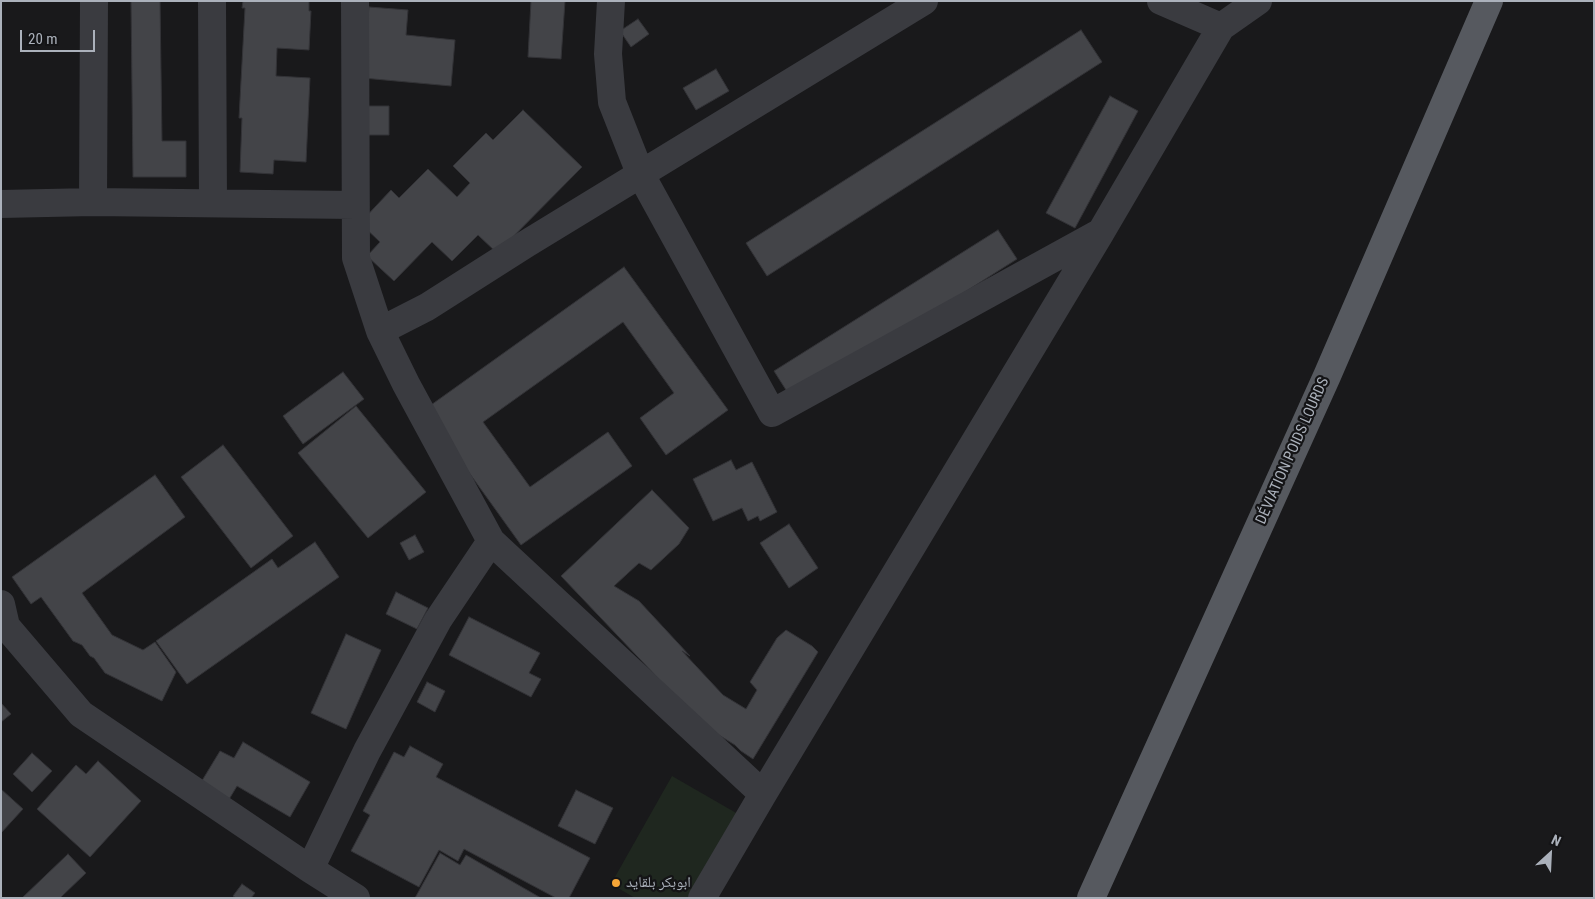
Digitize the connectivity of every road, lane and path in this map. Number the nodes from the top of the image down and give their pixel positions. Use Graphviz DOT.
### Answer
graph roads {
  1 [pos="94,1"];
  2 [pos="212,1"];
  3 [pos="355,1"];
  4 [pos="611,1"];
  5 [pos="924,1"];
  6 [pos="1161,1"];
  7 [pos="1258,1"];
  8 [pos="1489,1"];
  9 [pos="1221,28"];
  10 [pos="640,174"];
  11 [pos="93,202"];
  12 [pos="213,203"];
  13 [pos="1,204"];
  14 [pos="355,205"];
  15 [pos="1101,232"];
  16 [pos="380,331"];
  17 [pos="491,542"];
  18 [pos="1,604"];
  19 [pos="763,794"];
  20 [pos="310,869"];
  21 [pos="356,898"];
  22 [pos="702,898"];
  23 [pos="1091,898"];
  1 -- 11 [label="street"];
  2 -- 12 [label="street"];
  3 -- 14 [label="street"];
  4 -- 10 [label="street"];
  5 -- 10 [label="street"];
  6 -- 9 [label="street"];
  7 -- 9 [label="street"];
  8 -- 23 [label="main road, DÉVIATION POIDS LOURDS"];
  9 -- 15 [label="street"];
  10 -- 15 [label="street"];
  10 -- 16 [label="street"];
  11 -- 12 [label="street"];
  11 -- 13 [label="street"];
  12 -- 14 [label="street"];
  14 -- 16 [label="street"];
  15 -- 19 [label="street"];
  16 -- 17 [label="street"];
  17 -- 19 [label="street"];
  17 -- 20 [label="street"];
  18 -- 20 [label="street"];
  19 -- 22 [label="street"];
  20 -- 21 [label="street"];
}
